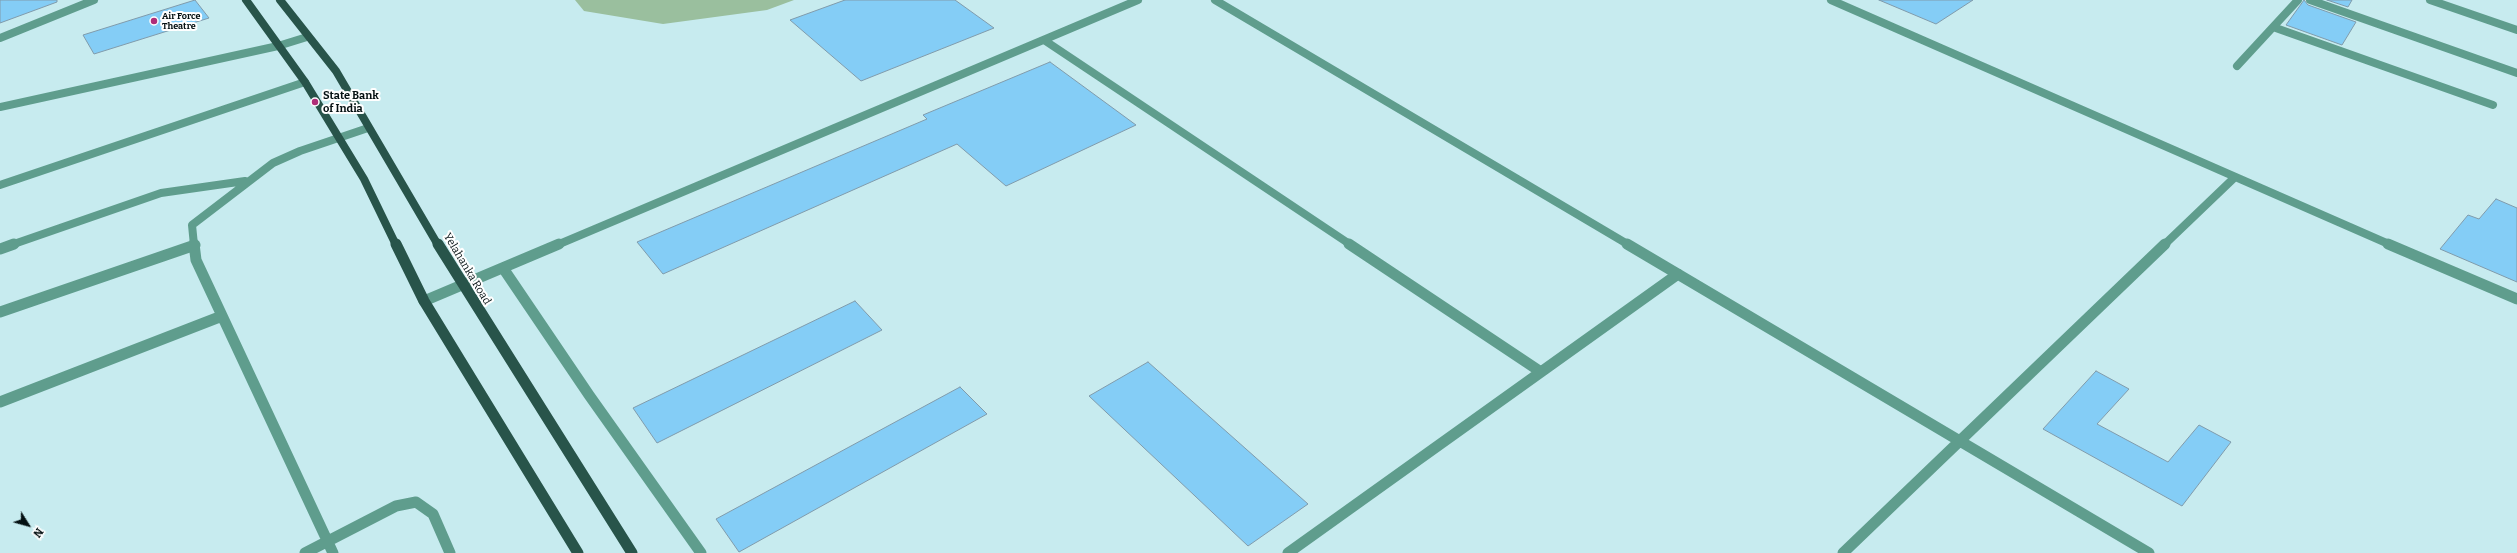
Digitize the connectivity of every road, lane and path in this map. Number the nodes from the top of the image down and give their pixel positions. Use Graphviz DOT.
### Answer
graph roads {
  1 [pos="94,0"];
  2 [pos="246,0"];
  3 [pos="280,0"];
  4 [pos="1138,0"];
  5 [pos="1215,0"];
  6 [pos="1831,0"];
  7 [pos="2298,0"];
  8 [pos="2310,0"];
  9 [pos="2430,0"];
  10 [pos="2273,27"];
  11 [pos="2517,30"];
  12 [pos="307,37"];
  13 [pos="0,38"];
  14 [pos="1044,40"];
  15 [pos="278,46"];
  16 [pos="2237,66"];
  17 [pos="2517,73"];
  18 [pos="305,82"];
  19 [pos="2493,105"];
  20 [pos="0,107"];
  21 [pos="368,128"];
  22 [pos="339,138"];
  23 [pos="2234,178"];
  24 [pos="247,181"];
  25 [pos="0,185"];
  26 [pos="195,245"];
  27 [pos="0,249"];
  28 [pos="503,268"];
  29 [pos="1678,274"];
  30 [pos="462,285"];
  31 [pos="2517,299"];
  32 [pos="424,301"];
  33 [pos="0,312"];
  34 [pos="222,316"];
  35 [pos="1541,372"];
  36 [pos="0,402"];
  37 [pos="1958,440"];
  38 [pos="330,548"];
  39 [pos="305,553"];
  40 [pos="450,553"];
  41 [pos="578,553"];
  42 [pos="632,553"];
  43 [pos="701,553"];
  44 [pos="1288,553"];
  45 [pos="1843,553"];
  46 [pos="2148,553"];
  1 -- 13 [label="street"];
  2 -- 15 [label="main road"];
  3 -- 12 [label="main road, Yelahanka Road"];
  4 -- 14 [label="street"];
  5 -- 29 [label="street"];
  6 -- 23 [label="street"];
  7 -- 10 [label="street"];
  8 -- 17 [label="street"];
  9 -- 11 [label="street"];
  10 -- 16 [label="street"];
  10 -- 19 [label="street"];
  12 -- 15 [label="street"];
  12 -- 21 [label="main road, Yelahanka Road"];
  14 -- 28 [label="street"];
  14 -- 35 [label="street"];
  15 -- 18 [label="main road"];
  15 -- 20 [label="street"];
  18 -- 22 [label="main road"];
  18 -- 25 [label="street"];
  21 -- 22 [label="street"];
  21 -- 30 [label="main road, Yelahanka Road"];
  22 -- 24 [label="street"];
  22 -- 32 [label="main road"];
  23 -- 31 [label="street"];
  23 -- 37 [label="street"];
  24 -- 26 [label="street"];
  24 -- 27 [label="street"];
  26 -- 33 [label="street"];
  26 -- 34 [label="street"];
  28 -- 30 [label="street"];
  28 -- 43 [label="street"];
  29 -- 35 [label="street"];
  29 -- 37 [label="street"];
  30 -- 32 [label="street"];
  30 -- 42 [label="main road, Yelahanka Road"];
  32 -- 41 [label="main road"];
  34 -- 36 [label="street"];
  34 -- 38 [label="street"];
  35 -- 44 [label="street"];
  37 -- 45 [label="street"];
  37 -- 46 [label="street"];
  38 -- 39 [label="street"];
  38 -- 40 [label="street"];
}
